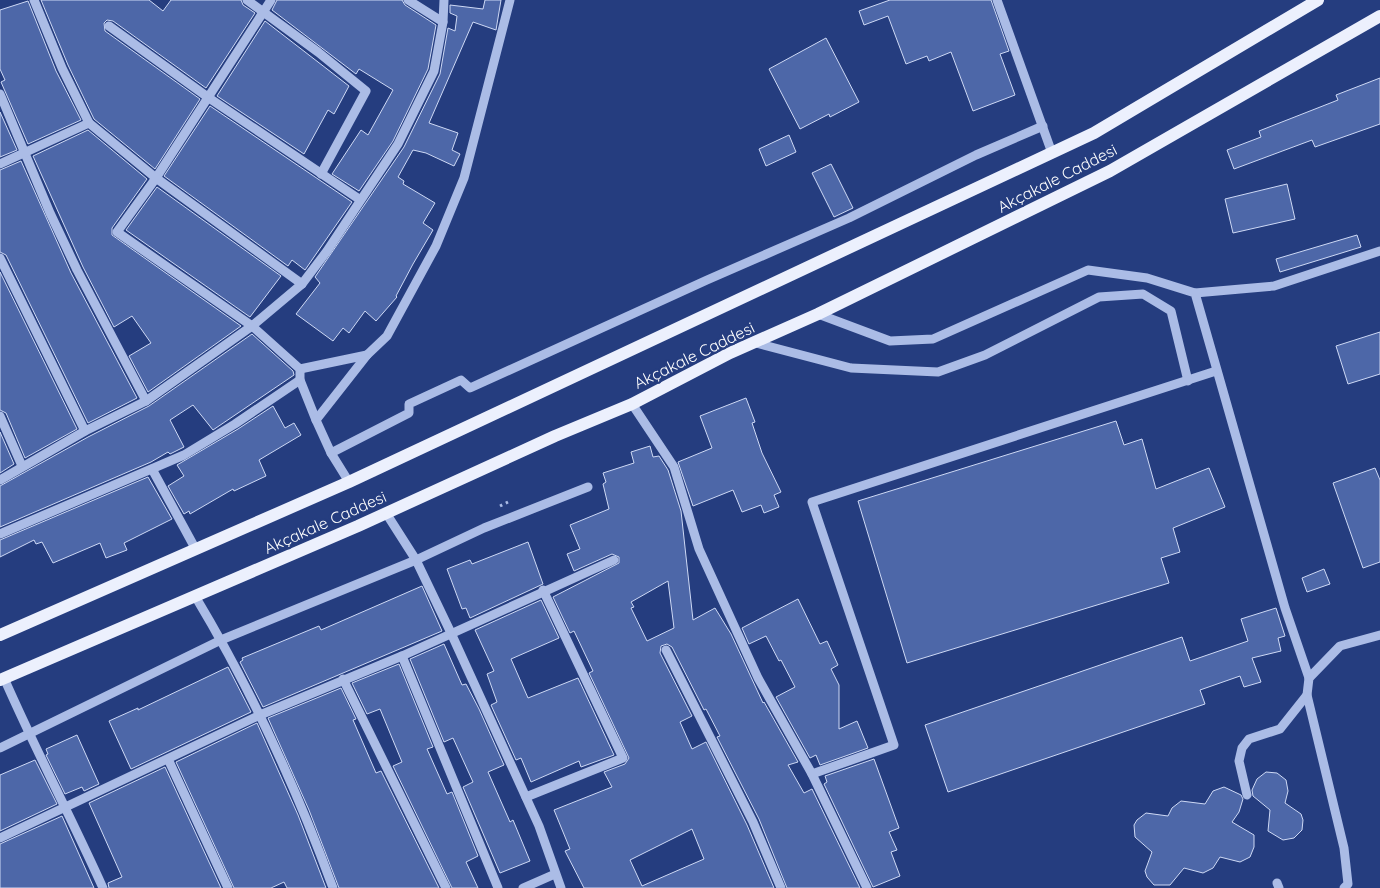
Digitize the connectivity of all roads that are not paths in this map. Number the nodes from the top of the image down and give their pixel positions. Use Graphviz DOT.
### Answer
graph roads {
  1 [pos="34,0"];
  2 [pos="247,0"];
  3 [pos="271,0"];
  4 [pos="408,0"];
  5 [pos="444,0"];
  6 [pos="510,0"];
  7 [pos="998,0"];
  8 [pos="1318,0"];
  9 [pos="261,12"];
  10 [pos="1380,16"];
  11 [pos="443,22"];
  12 [pos="109,26"];
  13 [pos="0,94"];
  14 [pos="209,98"];
  15 [pos="89,123"];
  16 [pos="1043,126"];
  17 [pos="25,151"];
  18 [pos="1052,152"];
  19 [pos="0,164"];
  20 [pos="321,174"];
  21 [pos="156,178"];
  22 [pos="360,199"];
  23 [pos="1380,251"];
  24 [pos="0,258"];
  25 [pos="302,284"];
  26 [pos="1195,293"];
  27 [pos="818,314"];
  28 [pos="252,326"];
  29 [pos="756,343"];
  30 [pos="367,355"];
  31 [pos="300,369"];
  32 [pos="1216,371"];
  33 [pos="300,380"];
  34 [pos="1188,380"];
  35 [pos="146,401"];
  36 [pos="632,404"];
  37 [pos="0,416"];
  38 [pos="316,420"];
  39 [pos="85,431"];
  40 [pos="331,452"];
  41 [pos="22,466"];
  42 [pos="152,469"];
  43 [pos="0,480"];
  44 [pos="349,482"];
  45 [pos="588,487"];
  46 [pos="386,513"];
  47 [pos="0,534"];
  48 [pos="195,548"];
  49 [pos="416,560"];
  50 [pos="614,560"];
  51 [pos="543,590"];
  52 [pos="195,596"];
  53 [pos="451,633"];
  54 [pos="0,635"];
  55 [pos="1380,635"];
  56 [pos="221,640"];
  57 [pos="666,650"];
  58 [pos="402,656"];
  59 [pos="1309,678"];
  60 [pos="2,679"];
  61 [pos="343,679"];
  62 [pos="1307,695"];
  63 [pos="260,715"];
  64 [pos="29,735"];
  65 [pos="0,748"];
  66 [pos="168,759"];
  67 [pos="812,774"];
  68 [pos="1247,795"];
  69 [pos="526,797"];
  70 [pos="66,807"];
  71 [pos="0,838"];
  72 [pos="555,874"];
  73 [pos="103,888"];
  74 [pos="228,888"];
  75 [pos="333,888"];
  76 [pos="446,888"];
  77 [pos="498,888"];
  78 [pos="523,888"];
  79 [pos="561,888"];
  80 [pos="781,888"];
  81 [pos="867,888"];
  82 [pos="1344,888"];
  1 -- 15 [label="street"];
  2 -- 9 [label="street"];
  3 -- 9 [label="street"];
  4 -- 11 [label="street"];
  5 -- 11 [label="street"];
  6 -- 30 [label="street"];
  7 -- 16 [label="street"];
  8 -- 18 [label="main road, Akçakale Caddesi"];
  9 -- 14 [label="street"];
  9 -- 20 [label="street"];
  10 -- 27 [label="main road, Akçakale Caddesi"];
  11 -- 22 [label="street"];
  12 -- 14 [label="street"];
  13 -- 17 [label="street"];
  14 -- 20 [label="street"];
  14 -- 21 [label="street"];
  15 -- 17 [label="street"];
  15 -- 21 [label="street"];
  16 -- 18 [label="street"];
  16 -- 40 [label="street"];
  17 -- 19 [label="street"];
  17 -- 35 [label="street"];
  18 -- 44 [label="main road, Akçakale Caddesi"];
  20 -- 22 [label="street"];
  21 -- 25 [label="street"];
  21 -- 28 [label="street"];
  22 -- 25 [label="street"];
  23 -- 26 [label="street"];
  24 -- 39 [label="street"];
  25 -- 28 [label="street"];
  26 -- 27 [label="street"];
  26 -- 32 [label="street"];
  27 -- 29 [label="main road, Akçakale Caddesi"];
  28 -- 31 [label="street"];
  28 -- 35 [label="street"];
  29 -- 34 [label="street"];
  29 -- 36 [label="main road, Akçakale Caddesi"];
  30 -- 31 [label="street"];
  30 -- 38 [label="street"];
  31 -- 33 [label="street"];
  32 -- 34 [label="street"];
  32 -- 59 [label="street"];
  33 -- 38 [label="street"];
  33 -- 42 [label="street"];
  34 -- 67 [label="street"];
  35 -- 39 [label="street"];
  36 -- 46 [label="main road, Akçakale Caddesi"];
  36 -- 67 [label="street"];
  37 -- 41 [label="street"];
  38 -- 40 [label="street"];
  39 -- 41 [label="street"];
  40 -- 44 [label="street"];
  41 -- 43 [label="street"];
  42 -- 47 [label="street"];
  42 -- 48 [label="street"];
  44 -- 48 [label="main road, Akçakale Caddesi"];
  45 -- 49 [label="street"];
  46 -- 49 [label="street"];
  46 -- 52 [label="main road, Akçakale Caddesi"];
  48 -- 54 [label="main road, Akçakale Caddesi"];
  49 -- 53 [label="street"];
  49 -- 56 [label="street"];
  50 -- 51 [label="street"];
  51 -- 53 [label="street"];
  51 -- 69 [label="street"];
  52 -- 56 [label="street"];
  52 -- 60 [label="main road, Akçakale Caddesi"];
  53 -- 58 [label="street"];
  53 -- 69 [label="street"];
  55 -- 59 [label="street"];
  56 -- 63 [label="street"];
  56 -- 64 [label="street"];
  57 -- 80 [label="street"];
  58 -- 61 [label="street"];
  58 -- 77 [label="street"];
  59 -- 62 [label="street"];
  60 -- 64 [label="street"];
  61 -- 63 [label="street"];
  61 -- 76 [label="street"];
  62 -- 68 [label="street"];
  62 -- 82 [label="street"];
  63 -- 66 [label="street"];
  63 -- 75 [label="street"];
  64 -- 65 [label="street"];
  64 -- 70 [label="street"];
  66 -- 70 [label="street"];
  66 -- 74 [label="street"];
  67 -- 81 [label="street"];
  69 -- 72 [label="street"];
  70 -- 71 [label="street"];
  70 -- 73 [label="street"];
  72 -- 78 [label="street"];
  72 -- 79 [label="street"];
}
